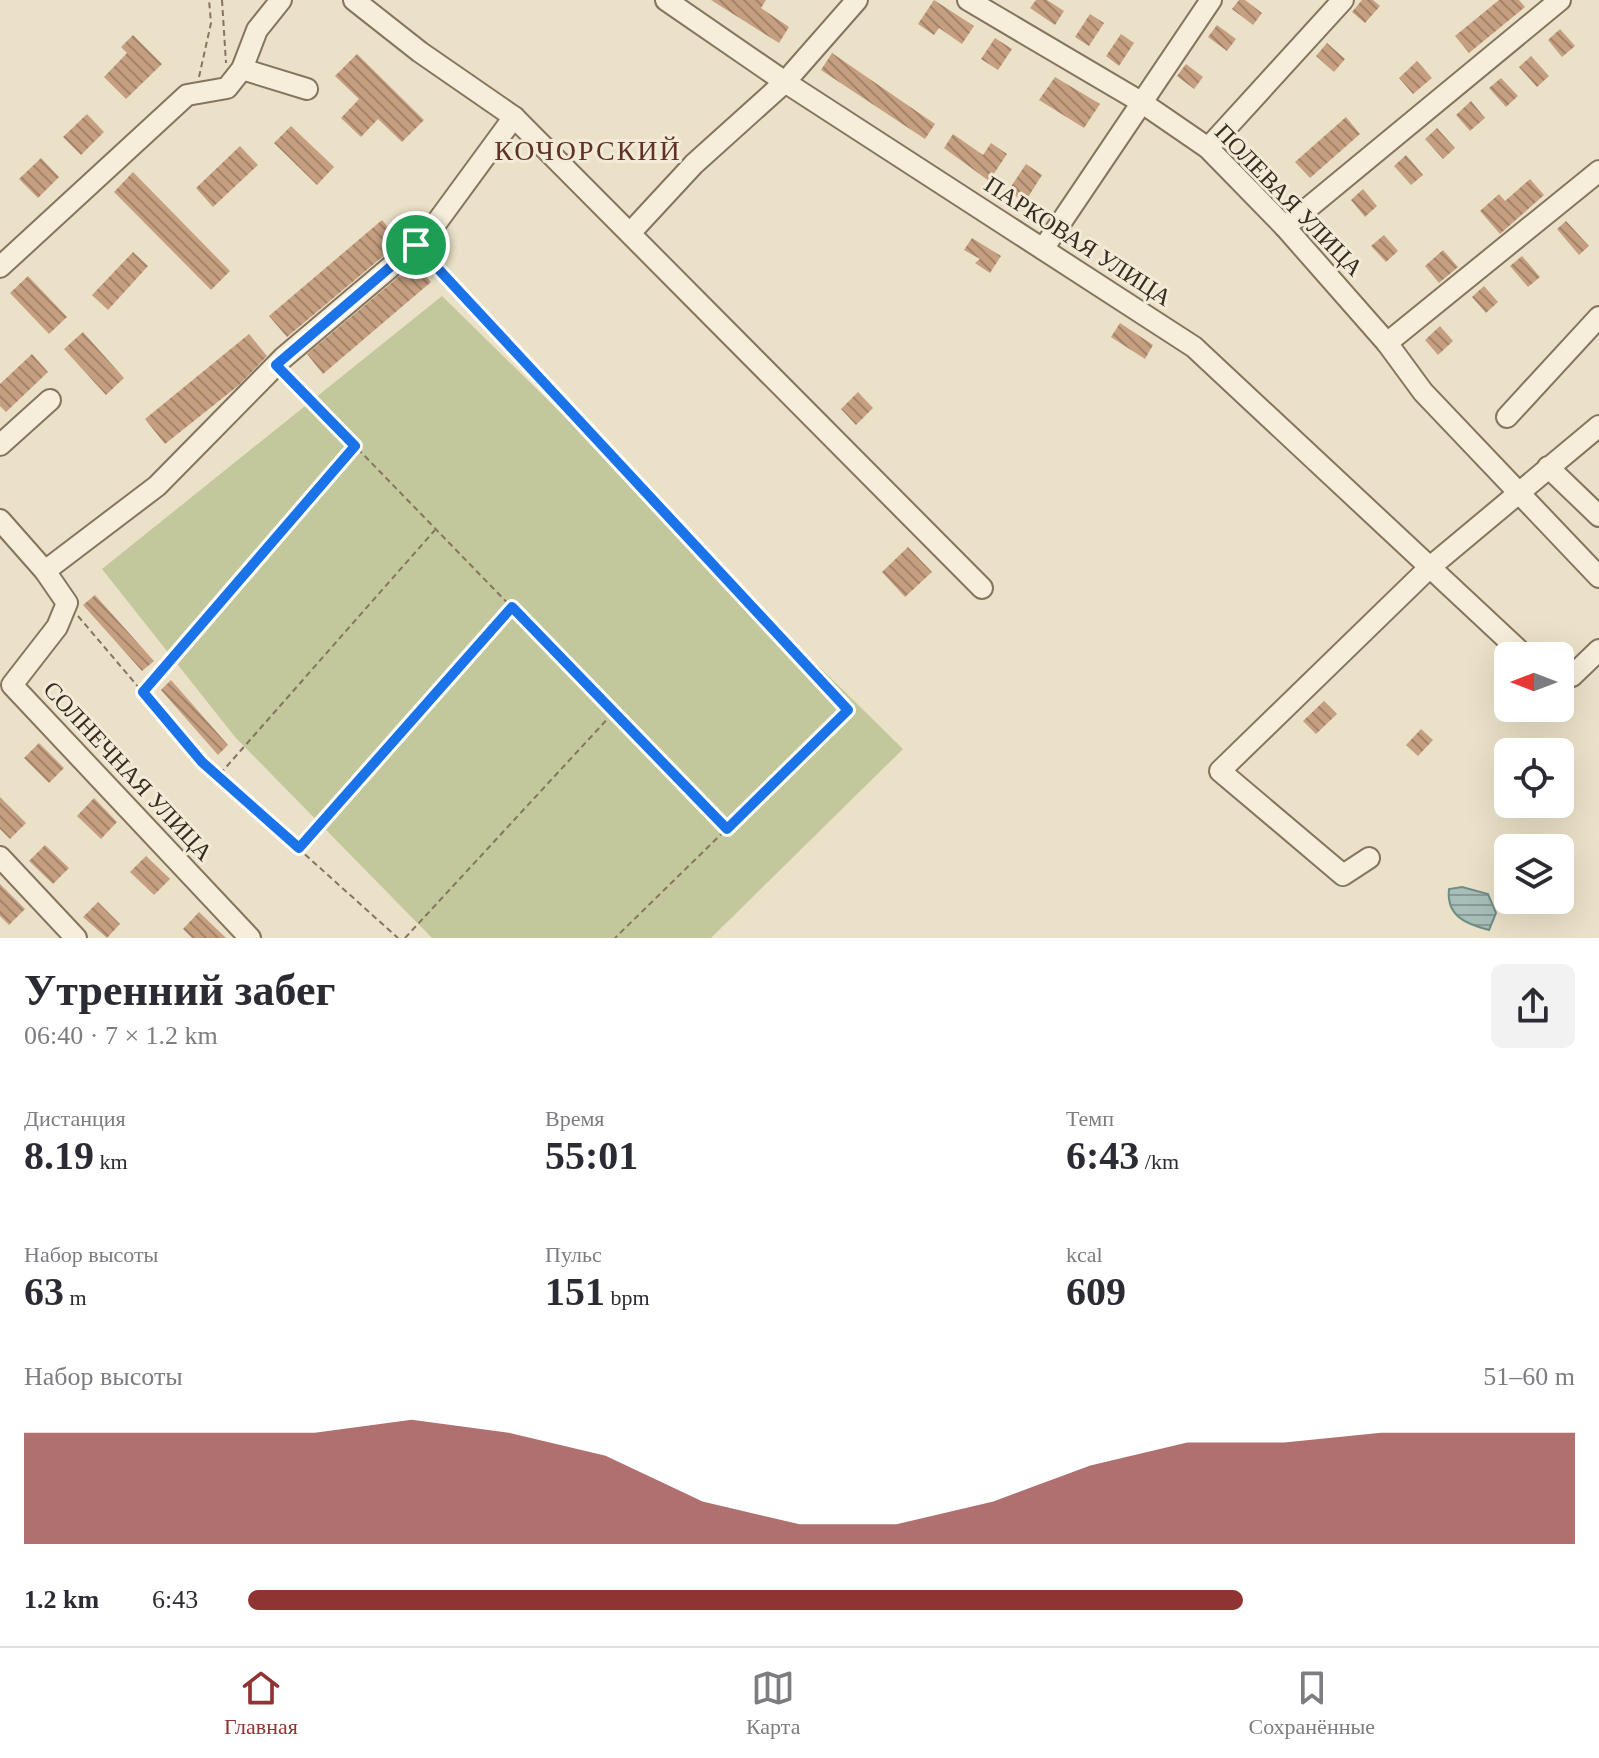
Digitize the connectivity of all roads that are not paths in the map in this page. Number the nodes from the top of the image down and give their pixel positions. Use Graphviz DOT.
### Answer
graph roads {
  1 [pos="281,0"];
  2 [pos="354,0"];
  3 [pos="666,0"];
  4 [pos="857,0"];
  5 [pos="968,0"];
  6 [pos="1211,0"];
  7 [pos="1343,0"];
  8 [pos="1560,0"];
  9 [pos="242,69"];
  10 [pos="785,82"];
  11 [pos="307,89"];
  12 [pos="1141,102"];
  13 [pos="514,117"];
  14 [pos="1208,148"];
  15 [pos="1599,171"];
  16 [pos="1285,227"];
  17 [pos="631,232"];
  18 [pos="1043,249"];
  19 [pos="0,267"];
  20 [pos="1599,317"];
  21 [pos="1387,343"];
  22 [pos="50,400"];
  23 [pos="1507,417"];
  24 [pos="1599,426"];
  25 [pos="0,445"];
  26 [pos="1548,467"];
  27 [pos="1517,492"];
  28 [pos="1599,516"];
  29 [pos="0,520"];
  30 [pos="1429,568"];
  31 [pos="45,571"];
  32 [pos="1599,577"];
  33 [pos="982,588"];
  34 [pos="1510,642"];
  35 [pos="1599,650"];
  36 [pos="1574,674"];
  37 [pos="6,691"];
  38 [pos="0,857"];
  39 [pos="1369,858"];
  40 [pos="76,938"];
  41 [pos="250,938"];
  1 -- 9 [label="street"];
  2 -- 13 [label="street"];
  3 -- 10 [label="street, ПАРКОВАЯ УЛИЦА"];
  4 -- 10 [label="street"];
  5 -- 12 [label="street, ПОЛЕВАЯ УЛИЦА"];
  6 -- 12 [label="street"];
  7 -- 14 [label="street"];
  8 -- 16 [label="street"];
  9 -- 11 [label="street"];
  9 -- 19 [label="street"];
  10 -- 17 [label="street"];
  10 -- 18 [label="street, ПАРКОВАЯ УЛИЦА"];
  12 -- 14 [label="street, ПОЛЕВАЯ УЛИЦА"];
  12 -- 18 [label="street"];
  13 -- 17 [label="street"];
  13 -- 31 [label="street"];
  14 -- 16 [label="street, ПОЛЕВАЯ УЛИЦА"];
  15 -- 21 [label="street"];
  16 -- 21 [label="street, ПОЛЕВАЯ УЛИЦА"];
  17 -- 33 [label="street"];
  18 -- 30 [label="street, ПАРКОВАЯ УЛИЦА"];
  20 -- 23 [label="street"];
  21 -- 27 [label="street, ПОЛЕВАЯ УЛИЦА"];
  22 -- 25 [label="street"];
  24 -- 26 [label="street"];
  26 -- 27 [label="street"];
  26 -- 28 [label="street"];
  27 -- 30 [label="street"];
  27 -- 32 [label="street, ПОЛЕВАЯ УЛИЦА"];
  29 -- 31 [label="street"];
  30 -- 34 [label="street, ПАРКОВАЯ УЛИЦА"];
  30 -- 39 [label="street"];
  31 -- 37 [label="street, СОЛНЕЧНАЯ УЛИЦА"];
  35 -- 36 [label="street"];
  37 -- 41 [label="street, СОЛНЕЧНАЯ УЛИЦА"];
  38 -- 40 [label="street"];
}
